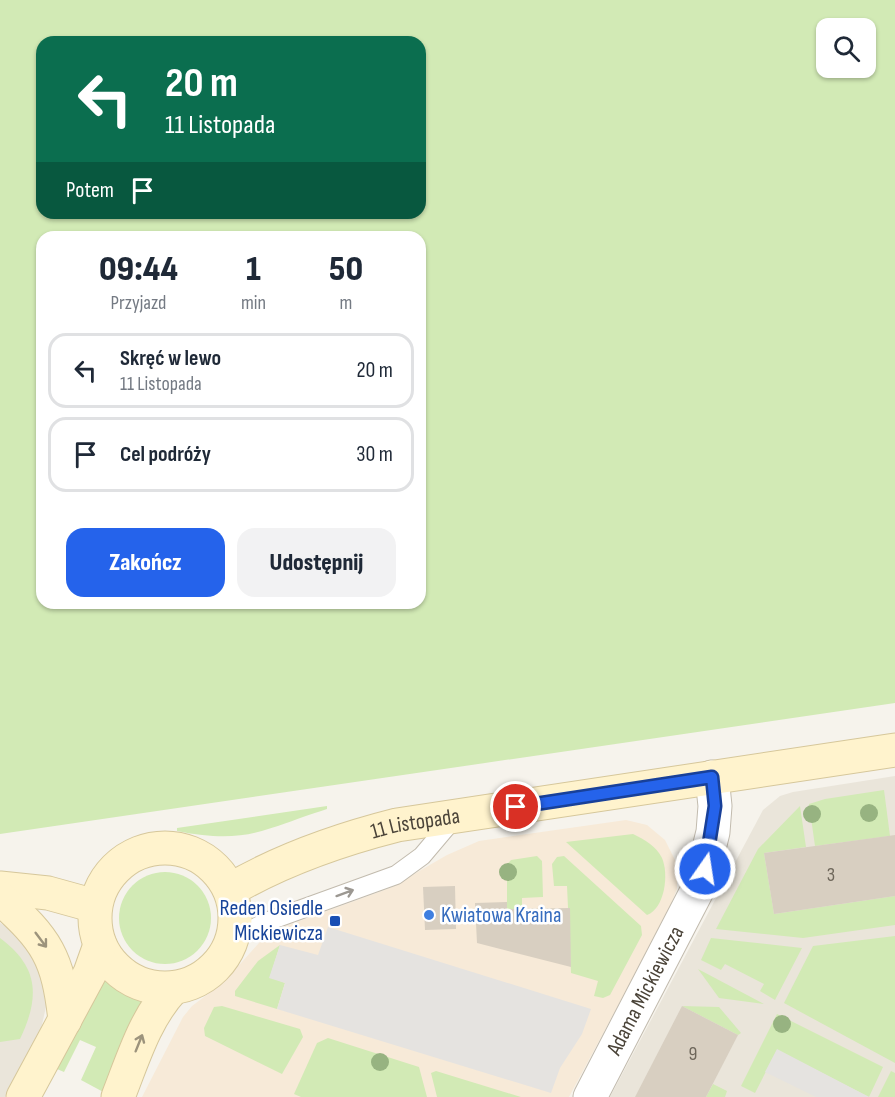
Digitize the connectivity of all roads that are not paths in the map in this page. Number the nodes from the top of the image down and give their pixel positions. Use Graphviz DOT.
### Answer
graph roads {
  1 [pos="895,750"];
  2 [pos="712,777"];
  3 [pos="456,815"];
  4 [pos="0,888"];
  5 [pos="230,890"];
  6 [pos="0,898"];
  7 [pos="95,906"];
  8 [pos="233,939"];
  9 [pos="100,945"];
  10 [pos="173,988"];
  11 [pos="65,1020"];
  12 [pos="23,1097"];
  13 [pos="118,1097"];
  14 [pos="590,1097"];
  1 -- 2 [label="street, 11 Listopada"];
  2 -- 3 [label="street, 11 Listopada"];
  2 -- 14 [label="street, Adama Mickiewicza"];
  3 -- 5 [label="street, 11 Listopada"];
  8 -- 3 [label="lane, one-way"];
  4 -- 7 [label="street"];
  5 -- 7 [label="street"];
  5 -- 8 [label="street"];
  6 -- 11 [label="street, one-way"];
  7 -- 9 [label="street"];
  8 -- 10 [label="street"];
  9 -- 10 [label="street"];
  9 -- 11 [label="street"];
  13 -- 10 [label="street, one-way"];
  11 -- 12 [label="street"];
}
